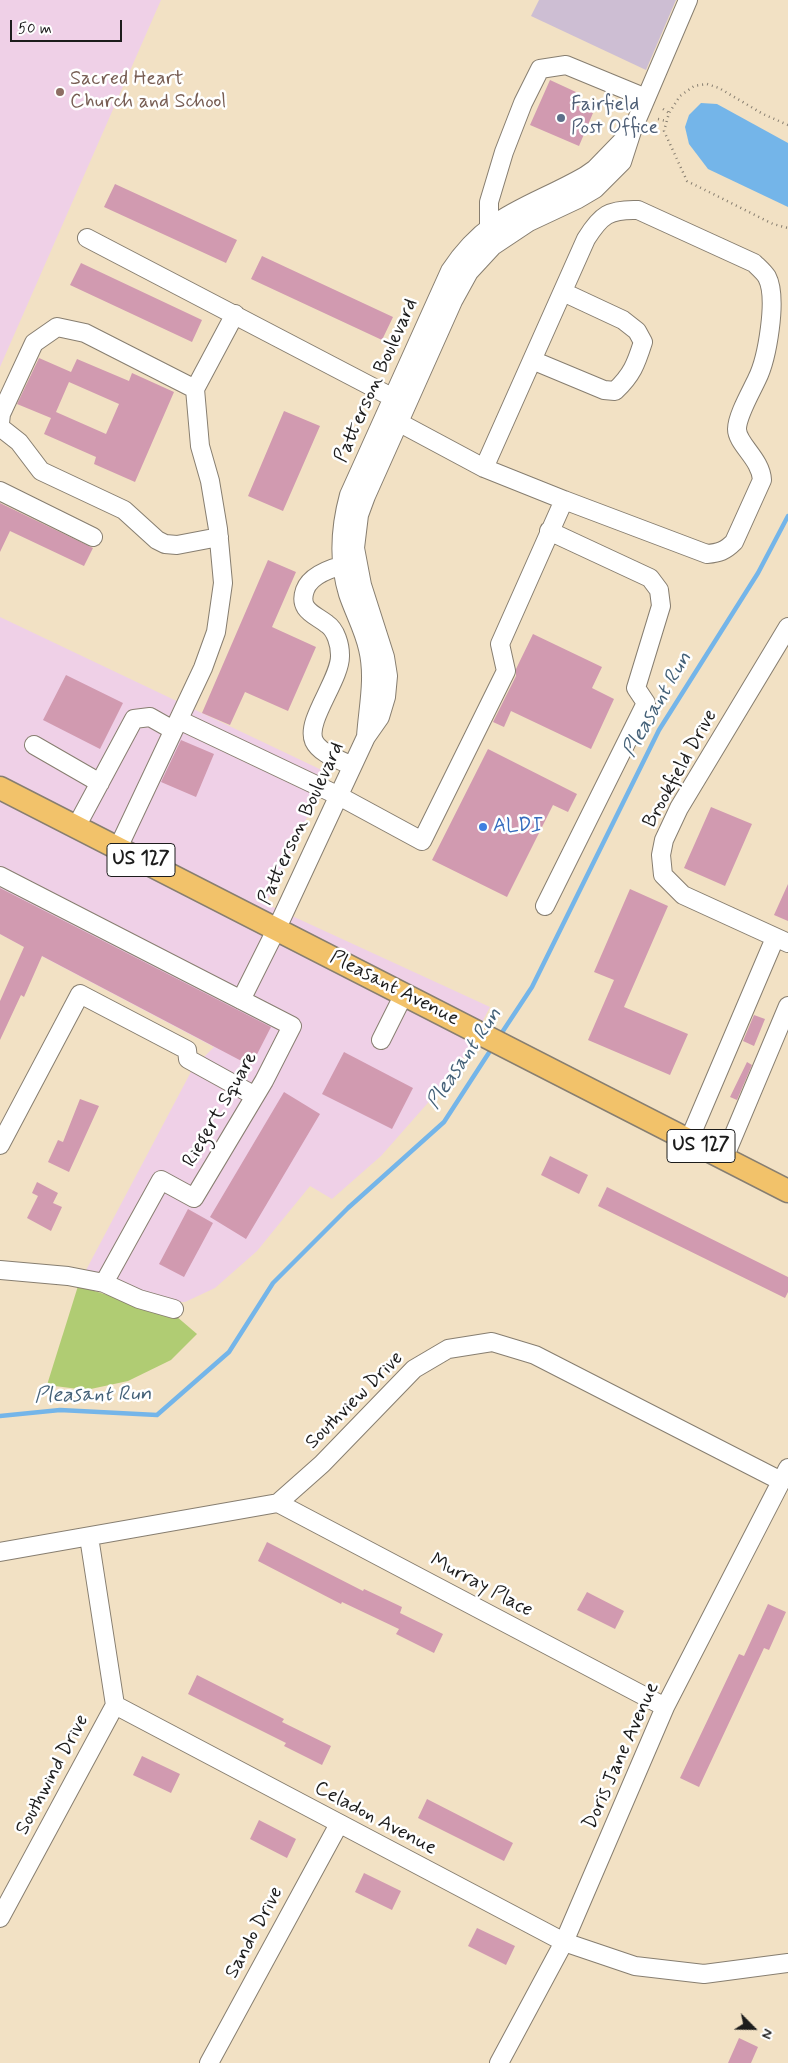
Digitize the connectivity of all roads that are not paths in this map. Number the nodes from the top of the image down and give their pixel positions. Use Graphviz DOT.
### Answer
graph roads {
  1 [pos="688,0"];
  2 [pos="646,98"];
  3 [pos="632,131"];
  4 [pos="489,226"];
  5 [pos="87,238"];
  6 [pos="562,292"];
  7 [pos="235,314"];
  8 [pos="532,360"];
  9 [pos="195,389"];
  10 [pos="399,401"];
  11 [pos="391,419"];
  12 [pos="0,422"];
  13 [pos="0,427"];
  14 [pos="484,468"];
  15 [pos="0,490"];
  16 [pos="564,500"];
  17 [pos="549,531"];
  18 [pos="93,537"];
  19 [pos="218,537"];
  20 [pos="350,563"];
  21 [pos="788,627"];
  22 [pos="176,725"];
  23 [pos="34,746"];
  24 [pos="352,766"];
  25 [pos="100,783"];
  26 [pos="0,788"];
  27 [pos="339,796"];
  28 [pos="76,827"];
  29 [pos="118,848"];
  30 [pos="0,876"];
  31 [pos="544,906"];
  32 [pos="277,928"];
  33 [pos="782,940"];
  34 [pos="404,994"];
  35 [pos="241,1000"];
  36 [pos="788,1006"];
  37 [pos="381,1040"];
  38 [pos="255,1096"];
  39 [pos="689,1140"];
  40 [pos="0,1145"];
  41 [pos="724,1158"];
  42 [pos="787,1189"];
  43 [pos="0,1270"];
  44 [pos="104,1283"];
  45 [pos="174,1309"];
  46 [pos="785,1475"];
  47 [pos="278,1503"];
  48 [pos="89,1537"];
  49 [pos="0,1552"];
  50 [pos="115,1705"];
  51 [pos="665,1707"];
  52 [pos="339,1824"];
  53 [pos="0,1918"];
  54 [pos="564,1942"];
  55 [pos="788,1963"];
  56 [pos="209,2063"];
  57 [pos="498,2063"];
  1 -- 2 [label="street, Patterson Boulevard"];
  2 -- 3 [label="street, Patterson Boulevard"];
  2 -- 4 [label="street"];
  3 -- 4 [label="street, Patterson Boulevard"];
  3 -- 10 [label="street, Patterson Boulevard"];
  4 -- 10 [label="street, Patterson Boulevard"];
  5 -- 7 [label="street"];
  6 -- 8 [label="street"];
  6 -- 8 [label="street"];
  6 -- 16 [label="street"];
  7 -- 9 [label="street"];
  7 -- 10 [label="street"];
  8 -- 14 [label="street"];
  9 -- 12 [label="street"];
  9 -- 19 [label="street"];
  10 -- 11 [label="street, Patterson Boulevard"];
  11 -- 14 [label="street"];
  11 -- 20 [label="street, Patterson Boulevard"];
  13 -- 19 [label="street"];
  14 -- 16 [label="street"];
  15 -- 18 [label="street"];
  16 -- 17 [label="street"];
  17 -- 27 [label="street"];
  17 -- 31 [label="street"];
  19 -- 22 [label="street"];
  20 -- 24 [label="street, Patterson Boulevard"];
  20 -- 24 [label="street"];
  21 -- 33 [label="street, Brookfield Drive"];
  22 -- 25 [label="street"];
  22 -- 27 [label="street"];
  22 -- 29 [label="street"];
  23 -- 25 [label="street"];
  24 -- 27 [label="street, Patterson Boulevard"];
  25 -- 28 [label="street"];
  26 -- 28 [label="main road, Pleasant Avenue / US 127"];
  27 -- 32 [label="street, Patterson Boulevard"];
  28 -- 29 [label="main road, Pleasant Avenue / US 127"];
  29 -- 32 [label="main road, Pleasant Avenue / US 127"];
  30 -- 35 [label="street"];
  32 -- 34 [label="main road, Pleasant Avenue / US 127"];
  32 -- 35 [label="street"];
  33 -- 39 [label="street, Brookfield Drive"];
  34 -- 37 [label="street"];
  34 -- 39 [label="main road, Pleasant Avenue / US 127"];
  35 -- 38 [label="street, Riegert Square"];
  36 -- 41 [label="street"];
  38 -- 40 [label="street"];
  38 -- 44 [label="street, Riegert Square"];
  39 -- 41 [label="main road, Pleasant Avenue / US 127"];
  41 -- 42 [label="main road, Pleasant Avenue / US 127"];
  43 -- 44 [label="street"];
  44 -- 45 [label="street"];
  46 -- 47 [label="street, Southview Drive"];
  46 -- 51 [label="street, Doris Jane Avenue"];
  47 -- 48 [label="street"];
  47 -- 51 [label="street, Murray Place"];
  48 -- 49 [label="street"];
  48 -- 50 [label="street"];
  50 -- 52 [label="street, Celadon Avenue"];
  50 -- 53 [label="street, Southwind Drive"];
  51 -- 54 [label="street, Doris Jane Avenue"];
  52 -- 54 [label="street, Celadon Avenue"];
  52 -- 56 [label="street, Sando Drive"];
  54 -- 55 [label="street, Celadon Avenue"];
  54 -- 57 [label="street, Doris Jane Avenue"];
}
